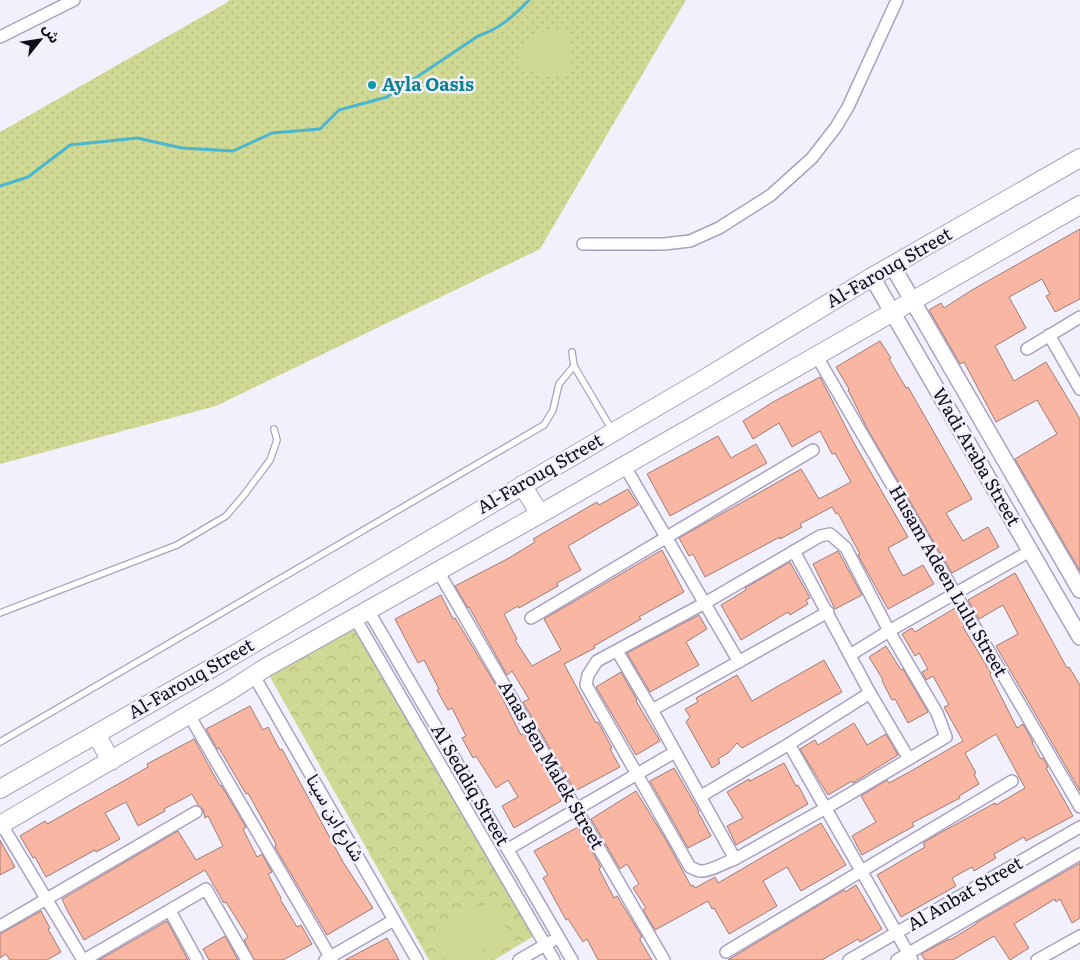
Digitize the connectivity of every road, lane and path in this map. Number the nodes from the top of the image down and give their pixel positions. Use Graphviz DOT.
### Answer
graph roads {
  1 [pos="74,0"];
  2 [pos="897,0"];
  3 [pos="1,34"];
  4 [pos="1080,158"];
  5 [pos="1080,205"];
  6 [pos="583,244"];
  7 [pos="893,267"];
  8 [pos="872,277"];
  9 [pos="912,300"];
  10 [pos="892,312"];
  11 [pos="1080,317"];
  12 [pos="1049,335"];
  13 [pos="1027,349"];
  14 [pos="572,352"];
  15 [pos="816,355"];
  16 [pos="574,366"];
  17 [pos="1080,389"];
  18 [pos="274,429"];
  19 [pos="613,432"];
  20 [pos="813,450"];
  21 [pos="624,465"];
  22 [pos="522,485"];
  23 [pos="540,514"];
  24 [pos="667,538"];
  25 [pos="794,551"];
  26 [pos="1030,551"];
  27 [pos="438,571"];
  28 [pos="1080,590"];
  29 [pos="955,594"];
  30 [pos="704,603"];
  31 [pos="828,612"];
  32 [pos="0,613"];
  33 [pos="361,614"];
  34 [pos="531,618"];
  35 [pos="889,631"];
  36 [pos="1080,637"];
  37 [pos="617,651"];
  38 [pos="850,654"];
  39 [pos="739,662"];
  40 [pos="254,676"];
  41 [pos="870,693"];
  42 [pos="652,710"];
  43 [pos="189,715"];
  44 [pos="96,734"];
  45 [pos="0,742"];
  46 [pos="789,744"];
  47 [pos="675,752"];
  48 [pos="909,759"];
  49 [pos="111,761"];
  50 [pos="636,774"];
  51 [pos="1012,781"];
  52 [pos="0,789"];
  53 [pos="701,796"];
  54 [pos="1080,807"];
  55 [pos="826,808"];
  56 [pos="577,810"];
  57 [pos="196,812"];
  58 [pos="1,825"];
  59 [pos="1080,827"];
  60 [pos="508,849"];
  61 [pos="1080,854"];
  62 [pos="735,859"];
  63 [pos="861,871"];
  64 [pos="46,899"];
  65 [pos="170,911"];
  66 [pos="394,920"];
  67 [pos="0,926"];
  68 [pos="896,933"];
  69 [pos="558,936"];
  70 [pos="1080,936"];
  71 [pos="545,944"];
  72 [pos="726,952"];
  73 [pos="910,957"];
  74 [pos="329,959"];
  75 [pos="83,960"];
  76 [pos="197,960"];
  77 [pos="247,960"];
  78 [pos="417,960"];
  79 [pos="519,960"];
  80 [pos="554,960"];
  81 [pos="572,960"];
  82 [pos="664,960"];
  83 [pos="849,960"];
  84 [pos="897,960"];
  85 [pos="1037,960"];
  1 -- 3 [label="street"];
  2 -- 6 [label="street"];
  4 -- 7 [label="main road, Al-Farouq Street"];
  5 -- 9 [label="main road, Al-Farouq Street"];
  7 -- 8 [label="main road, Al-Farouq Street"];
  7 -- 9 [label="main road, Wadi Araba Street"];
  8 -- 10 [label="main road, Wadi Araba Street"];
  8 -- 19 [label="main road, Al-Farouq Street"];
  9 -- 10 [label="main road, Al-Farouq Street"];
  9 -- 28 [label="main road, Wadi Araba Street"];
  10 -- 15 [label="main road, Al-Farouq Street"];
  10 -- 26 [label="main road, Wadi Araba Street"];
  11 -- 12 [label="street"];
  12 -- 13 [label="street"];
  12 -- 17 [label="street"];
  14 -- 16 [label="lane"];
  15 -- 21 [label="main road, Al-Farouq Street"];
  15 -- 29 [label="street, Husam Adeen Lulu Street"];
  16 -- 19 [label="lane"];
  16 -- 45 [label="lane"];
  18 -- 32 [label="lane"];
  19 -- 22 [label="main road, Al-Farouq Street"];
  20 -- 24 [label="street"];
  21 -- 23 [label="main road, Al-Farouq Street"];
  21 -- 24 [label="street"];
  22 -- 23 [label="main road"];
  22 -- 44 [label="main road, Al-Farouq Street"];
  23 -- 27 [label="main road, Al-Farouq Street"];
  24 -- 30 [label="street"];
  24 -- 34 [label="street"];
  25 -- 30 [label="street"];
  25 -- 31 [label="street"];
  25 -- 35 [label="street"];
  26 -- 29 [label="street"];
  26 -- 36 [label="main road, Wadi Araba Street"];
  27 -- 33 [label="main road, Al-Farouq Street"];
  27 -- 56 [label="street, Anas Ben Malek Street"];
  29 -- 35 [label="street"];
  29 -- 54 [label="street, Husam Adeen Lulu Street"];
  30 -- 37 [label="street"];
  30 -- 39 [label="street"];
  31 -- 38 [label="street"];
  31 -- 39 [label="street"];
  33 -- 40 [label="main road, Al-Farouq Street"];
  33 -- 60 [label="street, Al Seddiq Street"];
  33 -- 71 [label="street, Al Seddiq Street"];
  35 -- 38 [label="street"];
  35 -- 48 [label="street"];
  37 -- 42 [label="street"];
  37 -- 50 [label="street"];
  38 -- 41 [label="street"];
  39 -- 42 [label="street"];
  40 -- 43 [label="main road, Al-Farouq Street"];
  40 -- 66 [label="street, شارع ابن سينا"];
  41 -- 46 [label="street"];
  41 -- 48 [label="street"];
  42 -- 47 [label="street"];
  43 -- 49 [label="main road, Al-Farouq Street"];
  43 -- 74 [label="street"];
  44 -- 49 [label="main road"];
  44 -- 52 [label="main road, Al-Farouq Street"];
  46 -- 53 [label="street"];
  46 -- 55 [label="street"];
  47 -- 50 [label="street"];
  47 -- 53 [label="street"];
  48 -- 55 [label="street"];
  49 -- 58 [label="main road, Al-Farouq Street"];
  50 -- 56 [label="street"];
  50 -- 62 [label="street"];
  51 -- 63 [label="street"];
  53 -- 62 [label="street"];
  55 -- 62 [label="street"];
  55 -- 63 [label="street"];
  56 -- 60 [label="street"];
  56 -- 82 [label="street, Anas Ben Malek Street"];
  57 -- 64 [label="street"];
  58 -- 64 [label="street"];
  59 -- 68 [label="street, Al Anbat Street"];
  60 -- 69 [label="street, Al Seddiq Street"];
  61 -- 73 [label="street, Al Anbat Street"];
  63 -- 68 [label="street"];
  63 -- 72 [label="street"];
  64 -- 67 [label="street"];
  64 -- 75 [label="street"];
  65 -- 75 [label="street"];
  65 -- 76 [label="street"];
  65 -- 77 [label="street"];
  66 -- 74 [label="street"];
  66 -- 78 [label="street, شارع ابن سينا"];
  68 -- 73 [label="street"];
  68 -- 83 [label="street, Al Anbat Street"];
  69 -- 71 [label="street"];
  69 -- 81 [label="street, Al Seddiq Street"];
  70 -- 85 [label="street"];
  71 -- 79 [label="street"];
  71 -- 80 [label="street, Al Seddiq Street"];
  73 -- 84 [label="street, Al Anbat Street"];
}
